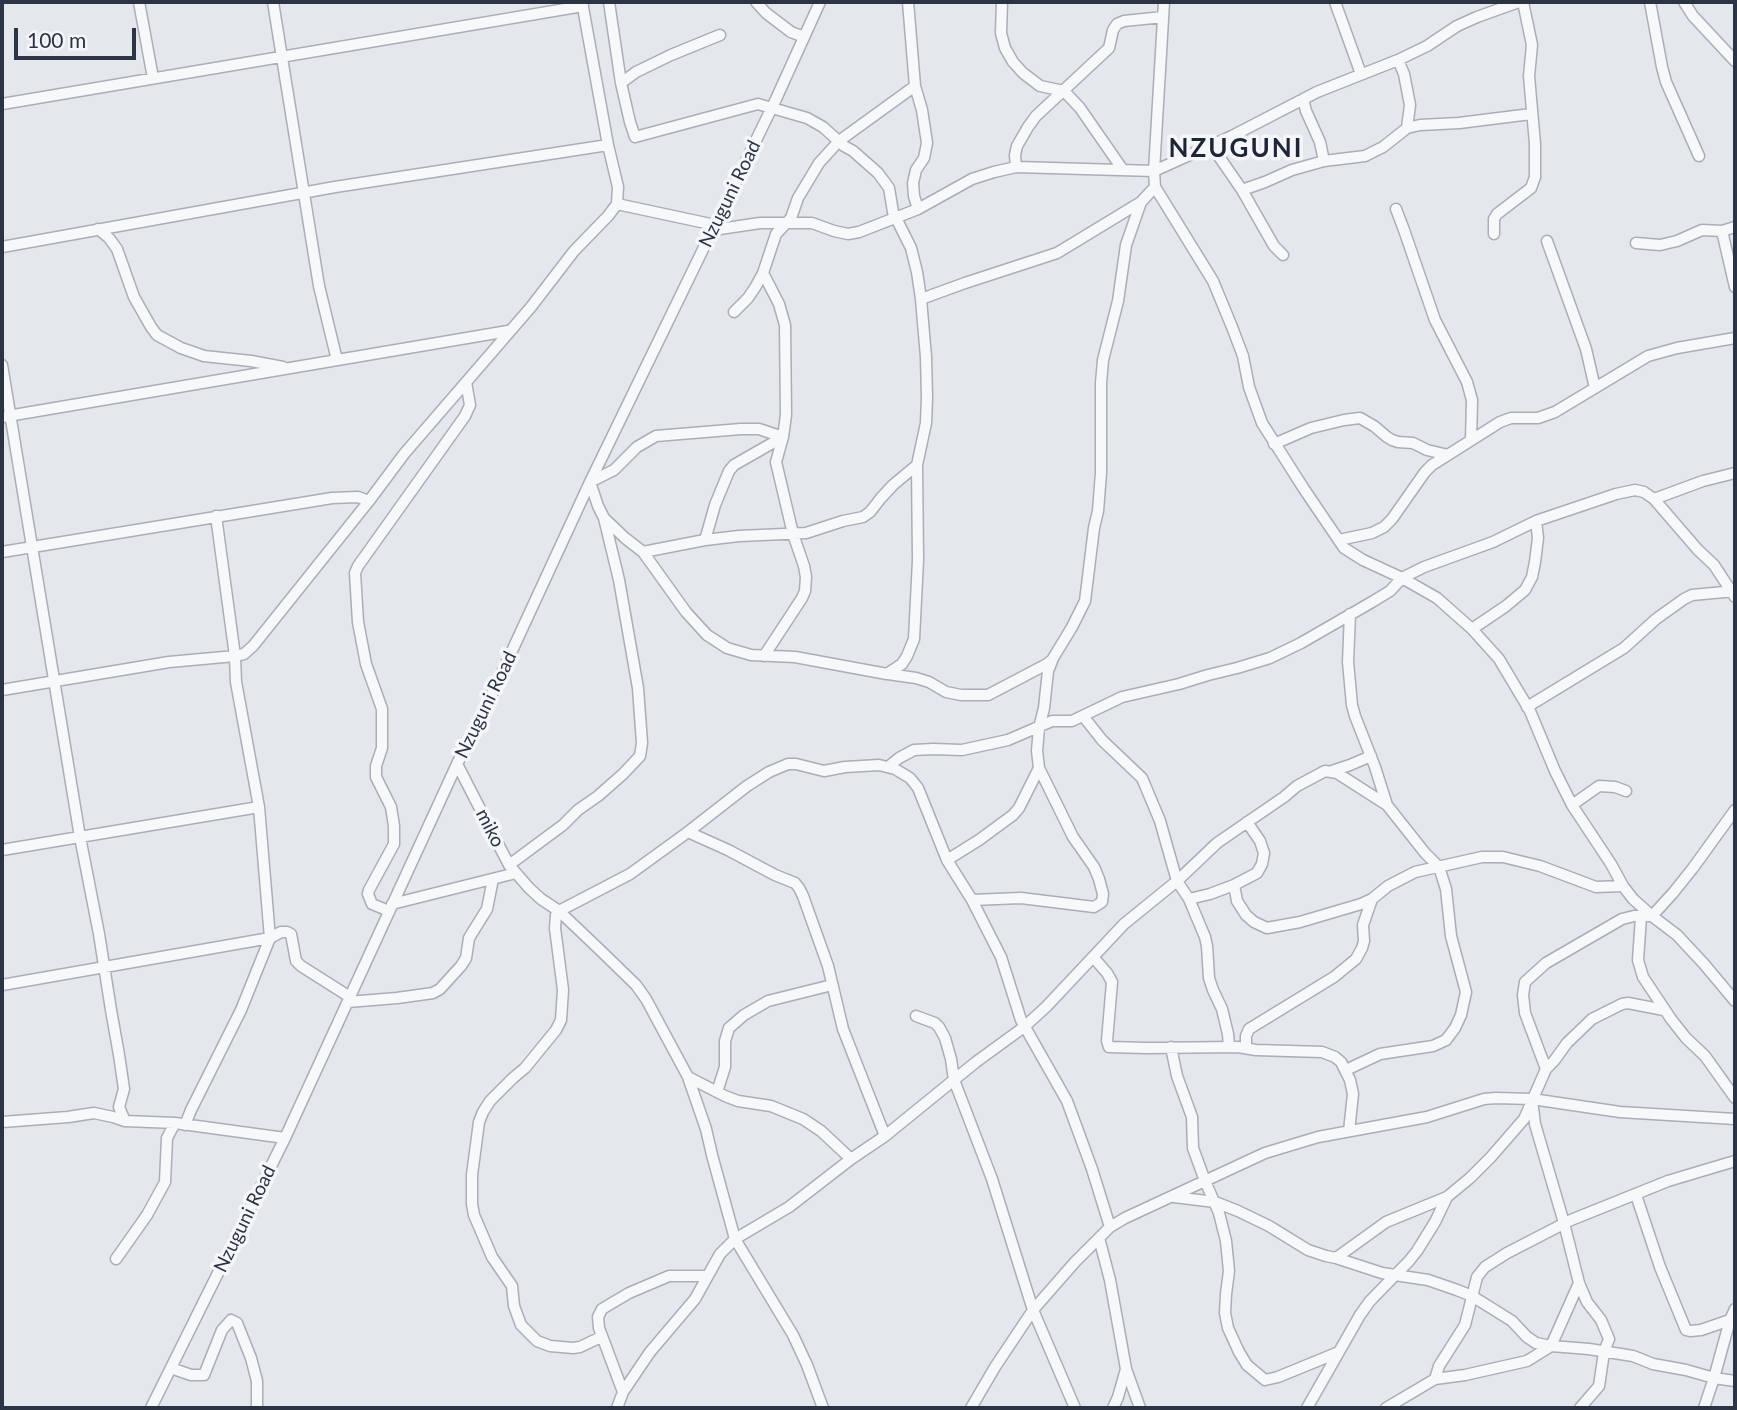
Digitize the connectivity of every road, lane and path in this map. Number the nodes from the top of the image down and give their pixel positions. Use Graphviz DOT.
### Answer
graph roads {
  1 [pos="139,2"];
  2 [pos="273,2"];
  3 [pos="609,2"];
  4 [pos="756,2"];
  5 [pos="820,2"];
  6 [pos="908,2"];
  7 [pos="1002,2"];
  8 [pos="1164,2"];
  9 [pos="1335,2"];
  10 [pos="1521,2"];
  11 [pos="1650,2"];
  12 [pos="1684,2"];
  13 [pos="583,4"];
  14 [pos="1163,17"];
  15 [pos="720,35"];
  16 [pos="804,37"];
  17 [pos="282,57"];
  18 [pos="1398,60"];
  19 [pos="1735,61"];
  20 [pos="1361,74"];
  21 [pos="153,78"];
  22 [pos="621,83"];
  23 [pos="915,86"];
  24 [pos="1064,91"];
  25 [pos="1303,99"];
  26 [pos="2,104"];
  27 [pos="772,109"];
  28 [pos="1531,114"];
  29 [pos="1407,128"];
  30 [pos="839,141"];
  31 [pos="608,145"];
  32 [pos="1211,145"];
  33 [pos="1699,156"];
  34 [pos="1324,162"];
  35 [pos="1016,167"];
  36 [pos="1123,170"];
  37 [pos="1154,171"];
  38 [pos="1155,187"];
  39 [pos="1242,190"];
  40 [pos="303,193"];
  41 [pos="1141,202"];
  42 [pos="617,204"];
  43 [pos="918,209"];
  44 [pos="1395,209"];
  45 [pos="895,218"];
  46 [pos="788,223"];
  47 [pos="714,227"];
  48 [pos="1735,227"];
  49 [pos="98,229"];
  50 [pos="1722,231"];
  51 [pos="1494,234"];
  52 [pos="1547,241"];
  53 [pos="1636,243"];
  54 [pos="2,247"];
  55 [pos="1283,255"];
  56 [pos="763,273"];
  57 [pos="1735,287"];
  58 [pos="921,299"];
  59 [pos="734,312"];
  60 [pos="508,331"];
  61 [pos="1735,338"];
  62 [pos="337,360"];
  63 [pos="2,365"];
  64 [pos="289,368"];
  65 [pos="466,382"];
  66 [pos="1595,388"];
  67 [pos="6,416"];
  68 [pos="783,437"];
  69 [pos="1471,440"];
  70 [pos="1274,444"];
  71 [pos="1448,455"];
  72 [pos="917,465"];
  73 [pos="1735,473"];
  74 [pos="590,482"];
  75 [pos="1654,499"];
  76 [pos="369,501"];
  77 [pos="216,516"];
  78 [pos="604,518"];
  79 [pos="1536,521"];
  80 [pos="793,534"];
  81 [pos="1339,540"];
  82 [pos="705,541"];
  83 [pos="33,547"];
  84 [pos="2,552"];
  85 [pos="643,552"];
  86 [pos="1402,578"];
  87 [pos="1734,593"];
  88 [pos="1350,614"];
  89 [pos="1472,628"];
  90 [pos="235,656"];
  91 [pos="764,656"];
  92 [pos="1052,660"];
  93 [pos="887,674"];
  94 [pos="56,682"];
  95 [pos="2,690"];
  96 [pos="1527,706"];
  97 [pos="1083,716"];
  98 [pos="1040,728"];
  99 [pos="1371,756"];
  100 [pos="457,764"];
  101 [pos="888,767"];
  102 [pos="1039,768"];
  103 [pos="1331,771"];
  104 [pos="1626,791"];
  105 [pos="1387,805"];
  106 [pos="1572,805"];
  107 [pos="259,807"];
  108 [pos="1734,813"];
  109 [pos="1247,822"];
  110 [pos="688,832"];
  111 [pos="80,837"];
  112 [pos="2,850"];
  113 [pos="947,860"];
  114 [pos="1439,867"];
  115 [pos="513,869"];
  116 [pos="493,879"];
  117 [pos="1177,881"];
  118 [pos="1234,885"];
  119 [pos="1623,886"];
  120 [pos="1189,899"];
  121 [pos="1372,899"];
  122 [pos="972,901"];
  123 [pos="391,907"];
  124 [pos="559,911"];
  125 [pos="1646,916"];
  126 [pos="270,937"];
  127 [pos="1093,957"];
  128 [pos="104,967"];
  129 [pos="2,985"];
  130 [pos="832,985"];
  131 [pos="349,1000"];
  132 [pos="1735,1001"];
  133 [pos="1664,1010"];
  134 [pos="916,1016"];
  135 [pos="1024,1027"];
  136 [pos="1171,1047"];
  137 [pos="1229,1047"];
  138 [pos="1246,1048"];
  139 [pos="1546,1069"];
  140 [pos="1346,1070"];
  141 [pos="688,1077"];
  142 [pos="954,1080"];
  143 [pos="717,1092"];
  144 [pos="1735,1098"];
  145 [pos="1532,1099"];
  146 [pos="1735,1119"];
  147 [pos="125,1121"];
  148 [pos="2,1122"];
  149 [pos="180,1124"];
  150 [pos="1349,1131"];
  151 [pos="885,1136"];
  152 [pos="285,1138"];
  153 [pos="851,1159"];
  154 [pos="1735,1161"];
  155 [pos="1205,1181"];
  156 [pos="1636,1195"];
  157 [pos="1173,1197"];
  158 [pos="1447,1197"];
  159 [pos="1214,1202"];
  160 [pos="1564,1223"];
  161 [pos="1110,1227"];
  162 [pos="1099,1238"];
  163 [pos="735,1239"];
  164 [pos="1336,1258"];
  165 [pos="116,1259"];
  166 [pos="1395,1274"];
  167 [pos="706,1276"];
  168 [pos="1579,1283"];
  169 [pos="1472,1297"];
  170 [pos="1735,1308"];
  171 [pos="1033,1310"];
  172 [pos="1730,1320"];
  173 [pos="1726,1335"];
  174 [pos="601,1337"];
  175 [pos="1735,1343"];
  176 [pos="1551,1346"];
  177 [pos="1339,1352"];
  178 [pos="1604,1352"];
  179 [pos="171,1368"];
  180 [pos="1126,1369"];
  181 [pos="1714,1378"];
  182 [pos="1435,1379"];
  183 [pos="1735,1381"];
  184 [pos="623,1392"];
  185 [pos="618,1407"];
  186 [pos="151,1408"];
  187 [pos="257,1408"];
  188 [pos="824,1408"];
  189 [pos="971,1408"];
  190 [pos="1075,1408"];
  191 [pos="1113,1408"];
  192 [pos="1140,1408"];
  193 [pos="1307,1408"];
  194 [pos="1386,1408"];
  195 [pos="1580,1408"];
  196 [pos="1704,1408"];
  1 -- 21 [label="street"];
  2 -- 17 [label="street"];
  3 -- 22 [label="street"];
  4 -- 16 [label="street"];
  5 -- 16 [label="street, Nzuguni Road"];
  6 -- 23 [label="street"];
  7 -- 24 [label="street"];
  8 -- 14 [label="street"];
  9 -- 20 [label="street"];
  10 -- 18 [label="street"];
  10 -- 28 [label="street"];
  11 -- 33 [label="street"];
  12 -- 19 [label="street"];
  13 -- 17 [label="street"];
  13 -- 31 [label="street"];
  14 -- 24 [label="street"];
  14 -- 37 [label="street"];
  15 -- 22 [label="street"];
  16 -- 27 [label="street, Nzuguni Road"];
  17 -- 21 [label="street"];
  17 -- 40 [label="street"];
  18 -- 20 [label="street"];
  18 -- 29 [label="street"];
  20 -- 25 [label="street"];
  21 -- 26 [label="street"];
  22 -- 27 [label="street"];
  23 -- 30 [label="street"];
  23 -- 43 [label="street"];
  24 -- 35 [label="street"];
  24 -- 36 [label="street"];
  25 -- 32 [label="street"];
  25 -- 34 [label="street"];
  27 -- 30 [label="street"];
  27 -- 47 [label="street, Nzuguni Road"];
  28 -- 29 [label="street"];
  28 -- 51 [label="street"];
  29 -- 34 [label="street"];
  30 -- 45 [label="street"];
  30 -- 46 [label="street"];
  31 -- 40 [label="street"];
  31 -- 42 [label="street"];
  32 -- 37 [label="street"];
  32 -- 39 [label="street"];
  34 -- 39 [label="street"];
  35 -- 36 [label="street"];
  35 -- 43 [label="street"];
  36 -- 37 [label="street"];
  37 -- 38 [label="street"];
  38 -- 41 [label="street"];
  38 -- 70 [label="street"];
  39 -- 55 [label="street"];
  40 -- 49 [label="street"];
  40 -- 62 [label="street"];
  41 -- 58 [label="street"];
  41 -- 92 [label="street"];
  42 -- 47 [label="street"];
  42 -- 60 [label="street"];
  43 -- 45 [label="street"];
  44 -- 69 [label="street"];
  45 -- 46 [label="street"];
  45 -- 58 [label="street"];
  46 -- 47 [label="street"];
  46 -- 56 [label="street"];
  47 -- 74 [label="street, Nzuguni Road"];
  48 -- 50 [label="street"];
  49 -- 54 [label="street"];
  49 -- 64 [label="street"];
  50 -- 53 [label="street"];
  50 -- 57 [label="street"];
  52 -- 66 [label="street"];
  56 -- 59 [label="street"];
  56 -- 68 [label="street"];
  58 -- 72 [label="street"];
  60 -- 62 [label="street"];
  60 -- 65 [label="street"];
  61 -- 66 [label="street"];
  62 -- 64 [label="street"];
  63 -- 67 [label="street"];
  64 -- 67 [label="street"];
  65 -- 76 [label="street"];
  65 -- 123 [label="street"];
  66 -- 69 [label="street"];
  67 -- 83 [label="street"];
  68 -- 74 [label="street"];
  68 -- 80 [label="street"];
  68 -- 82 [label="street"];
  69 -- 71 [label="street"];
  70 -- 71 [label="street"];
  70 -- 81 [label="street"];
  71 -- 81 [label="street"];
  72 -- 80 [label="street"];
  72 -- 93 [label="street"];
  73 -- 75 [label="street"];
  74 -- 78 [label="street"];
  74 -- 100 [label="street, Nzuguni Road"];
  75 -- 79 [label="street"];
  75 -- 87 [label="street"];
  76 -- 77 [label="street"];
  76 -- 90 [label="street"];
  77 -- 83 [label="street"];
  77 -- 90 [label="street"];
  78 -- 85 [label="street"];
  78 -- 115 [label="street"];
  79 -- 86 [label="street"];
  79 -- 89 [label="street"];
  80 -- 82 [label="street"];
  80 -- 91 [label="street"];
  81 -- 86 [label="street"];
  82 -- 85 [label="street"];
  83 -- 84 [label="street"];
  83 -- 94 [label="street"];
  85 -- 91 [label="street"];
  86 -- 88 [label="street"];
  86 -- 89 [label="street"];
  87 -- 96 [label="street"];
  88 -- 97 [label="street"];
  88 -- 99 [label="street"];
  89 -- 96 [label="street"];
  90 -- 94 [label="street"];
  90 -- 107 [label="street"];
  91 -- 93 [label="street"];
  92 -- 93 [label="street"];
  92 -- 98 [label="street"];
  94 -- 95 [label="street"];
  94 -- 111 [label="street"];
  96 -- 106 [label="street"];
  97 -- 98 [label="street"];
  97 -- 117 [label="street"];
  98 -- 101 [label="street"];
  98 -- 102 [label="street"];
  99 -- 103 [label="street"];
  99 -- 105 [label="street"];
  100 -- 115 [label="street, miko"];
  100 -- 123 [label="street, Nzuguni Road"];
  101 -- 110 [label="street"];
  101 -- 113 [label="street"];
  102 -- 113 [label="street"];
  102 -- 122 [label="street"];
  103 -- 105 [label="street"];
  103 -- 109 [label="street"];
  104 -- 106 [label="street"];
  105 -- 114 [label="street"];
  106 -- 119 [label="street"];
  107 -- 111 [label="street"];
  107 -- 126 [label="street"];
  108 -- 125 [label="street"];
  109 -- 117 [label="street"];
  109 -- 118 [label="street"];
  110 -- 124 [label="street"];
  110 -- 130 [label="street"];
  111 -- 112 [label="street"];
  111 -- 128 [label="street"];
  113 -- 122 [label="street"];
  114 -- 119 [label="street"];
  114 -- 121 [label="street"];
  114 -- 140 [label="street"];
  115 -- 116 [label="street"];
  115 -- 124 [label="street, miko"];
  116 -- 123 [label="street"];
  116 -- 131 [label="street"];
  117 -- 120 [label="street"];
  117 -- 127 [label="street"];
  118 -- 120 [label="street"];
  118 -- 121 [label="street"];
  119 -- 125 [label="street"];
  120 -- 137 [label="street"];
  121 -- 138 [label="street"];
  122 -- 135 [label="street"];
  123 -- 131 [label="street, Nzuguni Road"];
  124 -- 141 [label="street, miko"];
  124 -- 174 [label="street"];
  125 -- 132 [label="street"];
  125 -- 133 [label="street"];
  125 -- 139 [label="street"];
  126 -- 128 [label="street"];
  126 -- 131 [label="street"];
  126 -- 149 [label="street"];
  127 -- 135 [label="street"];
  127 -- 136 [label="street"];
  128 -- 129 [label="street"];
  128 -- 147 [label="street"];
  130 -- 143 [label="street"];
  130 -- 151 [label="street"];
  131 -- 152 [label="street, Nzuguni Road"];
  133 -- 139 [label="street"];
  133 -- 144 [label="street"];
  134 -- 142 [label="street"];
  135 -- 142 [label="street"];
  135 -- 161 [label="street"];
  136 -- 137 [label="street"];
  136 -- 155 [label="street"];
  137 -- 138 [label="street"];
  138 -- 140 [label="street"];
  139 -- 145 [label="street"];
  140 -- 150 [label="street"];
  141 -- 143 [label="street"];
  141 -- 163 [label="street, miko"];
  142 -- 151 [label="street"];
  142 -- 171 [label="street"];
  143 -- 153 [label="street"];
  145 -- 146 [label="street"];
  145 -- 150 [label="street"];
  145 -- 158 [label="street"];
  145 -- 160 [label="street"];
  147 -- 148 [label="street"];
  147 -- 149 [label="street"];
  149 -- 152 [label="street"];
  149 -- 165 [label="street"];
  150 -- 155 [label="street"];
  151 -- 153 [label="street"];
  152 -- 179 [label="street, Nzuguni Road"];
  153 -- 163 [label="street"];
  154 -- 156 [label="street"];
  155 -- 157 [label="street"];
  155 -- 159 [label="street"];
  156 -- 160 [label="street"];
  156 -- 172 [label="street"];
  157 -- 159 [label="street"];
  157 -- 161 [label="street"];
  158 -- 164 [label="street"];
  158 -- 166 [label="street"];
  159 -- 164 [label="street"];
  159 -- 177 [label="street"];
  160 -- 168 [label="street"];
  160 -- 169 [label="street"];
  161 -- 162 [label="street"];
  162 -- 171 [label="street"];
  162 -- 180 [label="street"];
  163 -- 167 [label="street"];
  163 -- 188 [label="street, miko"];
  164 -- 166 [label="street"];
  166 -- 169 [label="street"];
  166 -- 177 [label="street"];
  167 -- 174 [label="street"];
  167 -- 184 [label="street"];
  168 -- 176 [label="street"];
  168 -- 178 [label="street"];
  169 -- 176 [label="street"];
  169 -- 182 [label="street"];
  170 -- 172 [label="street"];
  171 -- 189 [label="street"];
  171 -- 190 [label="street"];
  172 -- 173 [label="street"];
  173 -- 175 [label="street"];
  173 -- 181 [label="street"];
  174 -- 184 [label="street"];
  176 -- 178 [label="street"];
  176 -- 182 [label="street"];
  177 -- 193 [label="street"];
  178 -- 181 [label="street"];
  178 -- 195 [label="street"];
  179 -- 186 [label="street, Nzuguni Road"];
  179 -- 187 [label="street"];
  180 -- 191 [label="street"];
  180 -- 192 [label="street"];
  181 -- 183 [label="street"];
  181 -- 196 [label="street"];
  182 -- 194 [label="street"];
  184 -- 185 [label="street"];
}
